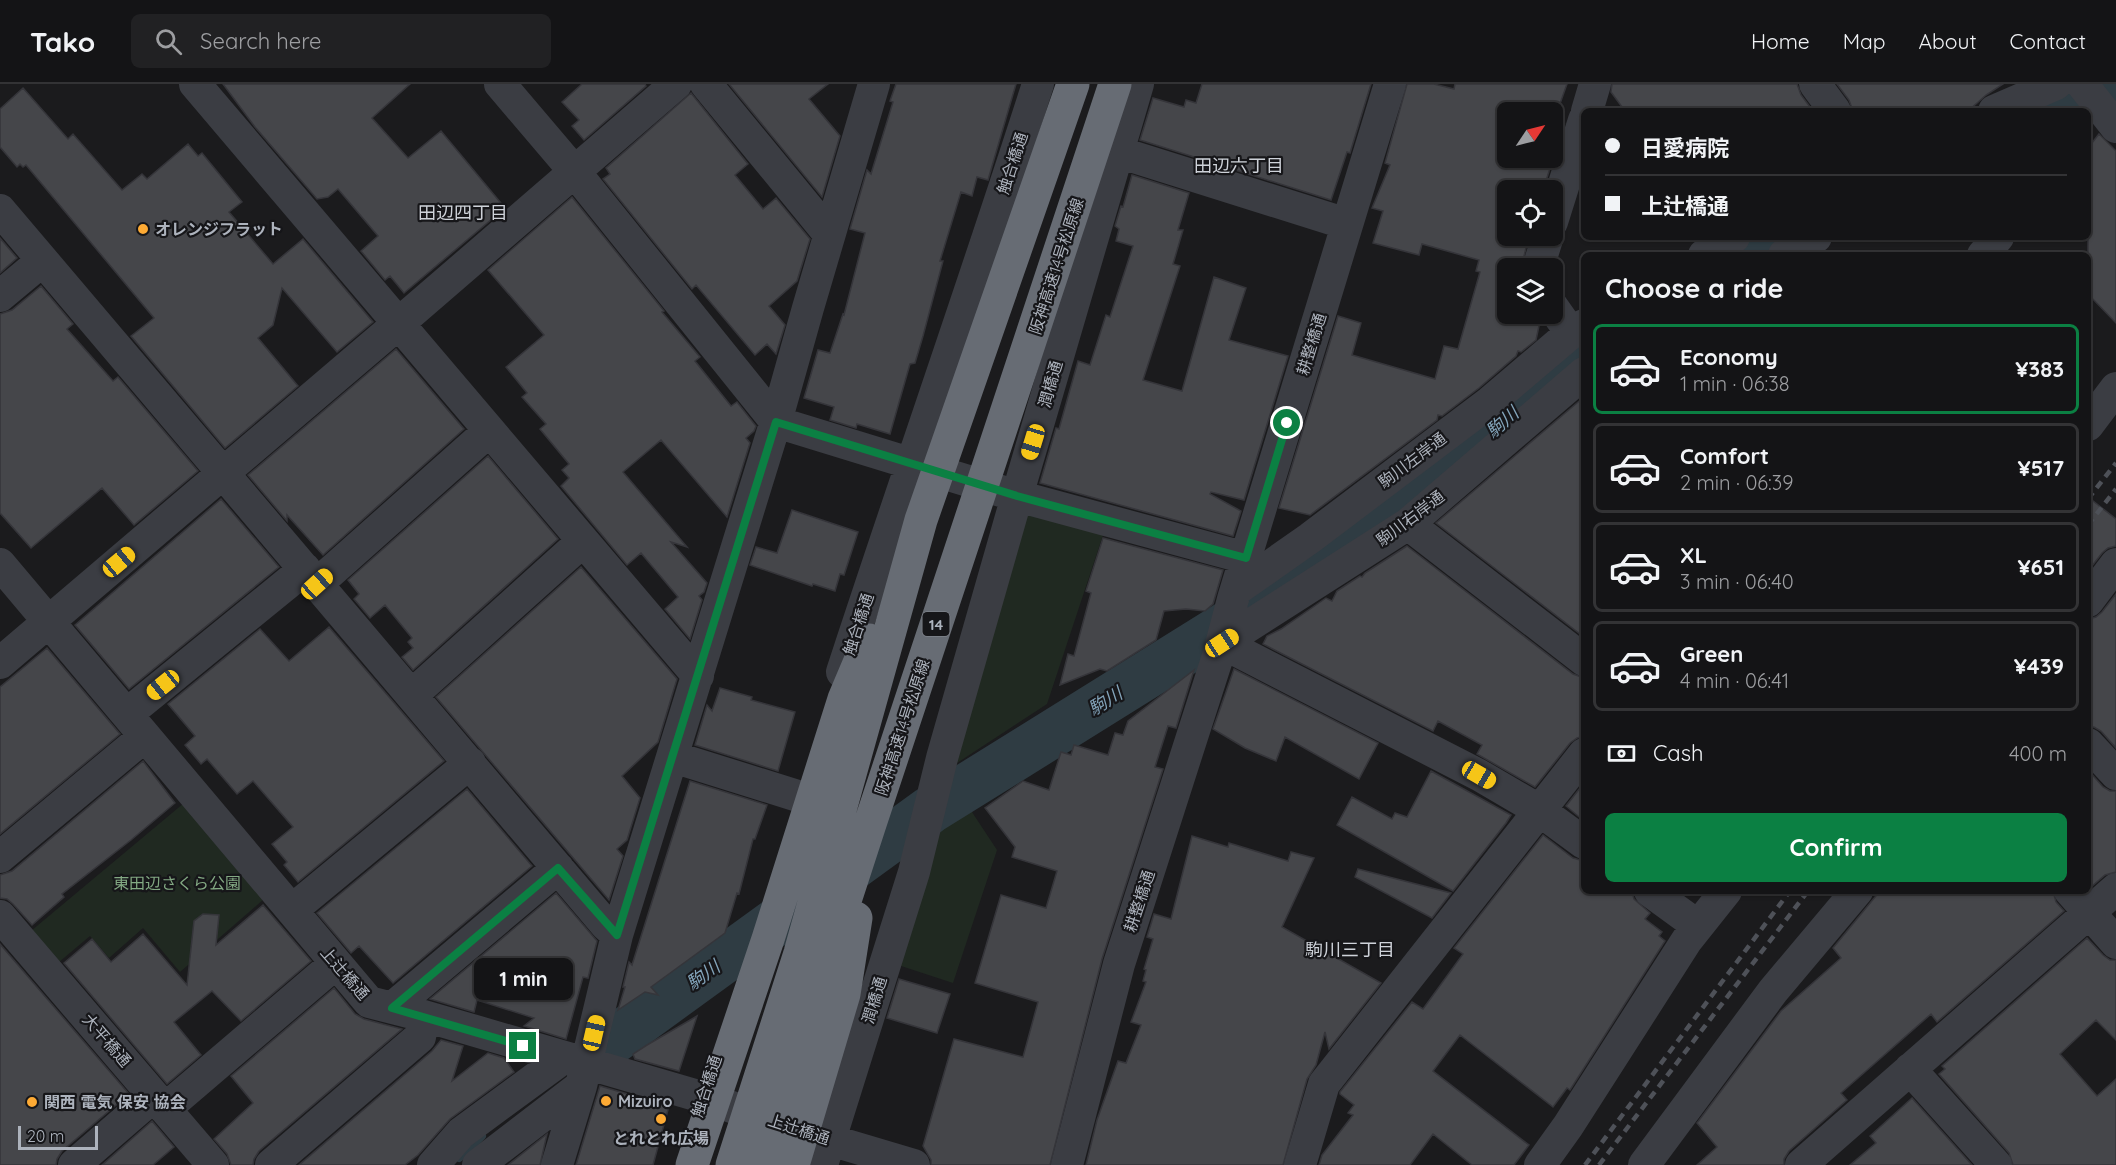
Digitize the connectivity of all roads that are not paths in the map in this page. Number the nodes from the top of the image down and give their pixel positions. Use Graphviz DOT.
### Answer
graph roads {
  1 [pos="195,84"];
  2 [pos="500,84"];
  3 [pos="676,84"];
  4 [pos="706,84"];
  5 [pos="874,84"];
  6 [pos="1038,84"];
  7 [pos="1073,84"];
  8 [pos="1115,84"];
  9 [pos="1138,84"];
  10 [pos="1390,84"];
  11 [pos="1595,84"];
  12 [pos="1815,84"];
  13 [pos="2056,84"];
  14 [pos="2082,84"];
  15 [pos="1588,108"];
  16 [pos="1833,108"];
  17 [pos="2001,108"];
  18 [pos="2102,116"];
  19 [pos="1581,130"];
  20 [pos="1118,153"];
  21 [pos="574,171"];
  22 [pos="1563,187"];
  23 [pos="0,210"];
  24 [pos="1347,224"];
  25 [pos="830,234"];
  26 [pos="1729,240"];
  27 [pos="1811,240"];
  28 [pos="1996,240"];
  29 [pos="1709,252"];
  30 [pos="1789,252"];
  31 [pos="1986,252"];
  32 [pos="42,261"];
  33 [pos="0,296"];
  34 [pos="1563,316"];
  35 [pos="398,324"];
  36 [pos="1577,329"];
  37 [pos="1581,376"];
  38 [pos="2116,388"];
  39 [pos="2091,421"];
  40 [pos="776,422"];
  41 [pos="489,431"];
  42 [pos="910,464"];
  43 [pos="223,473"];
  44 [pos="1017,496"];
  45 [pos="921,520"];
  46 [pos="1408,524"];
  47 [pos="583,541"];
  48 [pos="1246,558"];
  49 [pos="0,564"];
  50 [pos="2116,564"];
  51 [pos="311,576"];
  52 [pos="1234,597"];
  53 [pos="2091,597"];
  54 [pos="49,621"];
  55 [pos="1222,642"];
  56 [pos="1581,658"];
  57 [pos="0,663"];
  58 [pos="698,676"];
  59 [pos="412,695"];
  60 [pos="136,725"];
  61 [pos="2091,747"];
  62 [pos="673,757"];
  63 [pos="1581,758"];
  64 [pos="470,763"];
  65 [pos="2116,774"];
  66 [pos="801,797"];
  67 [pos="1539,810"];
  68 [pos="870,824"];
  69 [pos="1581,841"];
  70 [pos="0,857"];
  71 [pos="558,868"];
  72 [pos="2116,889"];
  73 [pos="1654,894"];
  74 [pos="1724,894"];
  75 [pos="1854,894"];
  76 [pos="2080,902"];
  77 [pos="292,910"];
  78 [pos="0,916"];
  79 [pos="1698,926"];
  80 [pos="617,935"];
  81 [pos="2116,943"];
  82 [pos="336,963"];
  83 [pos="392,1008"];
  84 [pos="424,1016"];
  85 [pos="577,1069"];
  86 [pos="1910,1069"];
  87 [pos="702,1097"];
  88 [pos="160,1103"];
  89 [pos="826,1153"];
  90 [pos="74,1165"];
  91 [pos="213,1165"];
  92 [pos="271,1165"];
  93 [pos="433,1165"];
  94 [pos="478,1165"];
  95 [pos="557,1165"];
  96 [pos="680,1165"];
  97 [pos="692,1165"];
  98 [pos="732,1165"];
  99 [pos="759,1165"];
  100 [pos="793,1165"];
  101 [pos="914,1165"];
  102 [pos="1067,1165"];
  103 [pos="1300,1165"];
  104 [pos="1540,1165"];
  105 [pos="1644,1165"];
  106 [pos="1802,1165"];
  107 [pos="1996,1165"];
  1 -- 35 [label="street"];
  2 -- 21 [label="street"];
  3 -- 21 [label="street"];
  4 -- 25 [label="street"];
  5 -- 25 [label="street"];
  6 -- 42 [label="street, 触合橋通"];
  7 -- 45 [label="highway"];
  8 -- 68 [label="highway, 阪神高速14号松原線 / 14"];
  9 -- 20 [label="street, 潤橋通"];
  10 -- 24 [label="street, 耕整橋通"];
  11 -- 15 [label="street"];
  12 -- 16 [label="street"];
  13 -- 17 [label="street"];
  14 -- 18 [label="street"];
  19 -- 22 [label="street"];
  20 -- 24 [label="street"];
  20 -- 44 [label="street, 潤橋通"];
  21 -- 35 [label="street"];
  21 -- 40 [label="street"];
  23 -- 32 [label="street"];
  24 -- 48 [label="street, 耕整橋通"];
  25 -- 40 [label="street"];
  26 -- 29 [label="street"];
  27 -- 30 [label="street"];
  28 -- 31 [label="street"];
  32 -- 33 [label="street"];
  32 -- 43 [label="street"];
  34 -- 36 [label="street"];
  35 -- 41 [label="street"];
  35 -- 43 [label="street"];
  36 -- 52 [label="street, 駒川左岸通"];
  37 -- 46 [label="street, 駒川右岸通"];
  38 -- 39 [label="street"];
  40 -- 42 [label="street"];
  40 -- 58 [label="street"];
  41 -- 47 [label="street"];
  41 -- 51 [label="street"];
  42 -- 44 [label="street"];
  42 -- 66 [label="street, 触合橋通"];
  43 -- 51 [label="street"];
  43 -- 54 [label="street"];
  44 -- 48 [label="street"];
  44 -- 89 [label="street, 潤橋通"];
  45 -- 97 [label="highway"];
  45 -- 98 [label="highway"];
  46 -- 55 [label="street, 駒川右岸通"];
  46 -- 56 [label="street"];
  47 -- 58 [label="street"];
  47 -- 59 [label="street"];
  48 -- 52 [label="street, 耕整橋通"];
  49 -- 54 [label="street, 上辻橋通"];
  50 -- 53 [label="street"];
  51 -- 59 [label="street"];
  51 -- 60 [label="street"];
  52 -- 55 [label="street, 耕整橋通"];
  54 -- 57 [label="street"];
  54 -- 60 [label="street, 上辻橋通"];
  55 -- 67 [label="street"];
  55 -- 102 [label="street, 耕整橋通"];
  58 -- 62 [label="street"];
  59 -- 64 [label="street"];
  60 -- 70 [label="street"];
  60 -- 77 [label="street, 上辻橋通"];
  61 -- 65 [label="street"];
  62 -- 66 [label="street"];
  62 -- 80 [label="street"];
  63 -- 67 [label="street"];
  64 -- 71 [label="street"];
  64 -- 77 [label="street"];
  66 -- 87 [label="street, 触合橋通"];
  67 -- 69 [label="street"];
  67 -- 103 [label="street"];
  68 -- 99 [label="highway, 阪神高速14号松原線 / 14"];
  68 -- 100 [label="highway"];
  71 -- 80 [label="street"];
  71 -- 83 [label="street"];
  72 -- 76 [label="street"];
  73 -- 79 [label="street"];
  74 -- 79 [label="street"];
  75 -- 105 [label="street"];
  76 -- 81 [label="street"];
  76 -- 86 [label="street"];
  77 -- 82 [label="street, 上辻橋通"];
  78 -- 88 [label="street, 大平橋通"];
  79 -- 104 [label="street"];
  80 -- 85 [label="street"];
  82 -- 83 [label="street, 上辻橋通"];
  82 -- 88 [label="street"];
  83 -- 84 [label="street, 上辻橋通"];
  84 -- 85 [label="street, 上辻橋通"];
  84 -- 92 [label="street"];
  85 -- 87 [label="street, 上辻橋通"];
  85 -- 93 [label="street"];
  85 -- 94 [label="street"];
  85 -- 95 [label="street"];
  86 -- 106 [label="street"];
  86 -- 107 [label="street"];
  87 -- 89 [label="street, 上辻橋通"];
  87 -- 96 [label="street, 触合橋通"];
  88 -- 90 [label="street"];
  88 -- 91 [label="street, 大平橋通"];
  89 -- 101 [label="street, 上辻橋通"];
}
